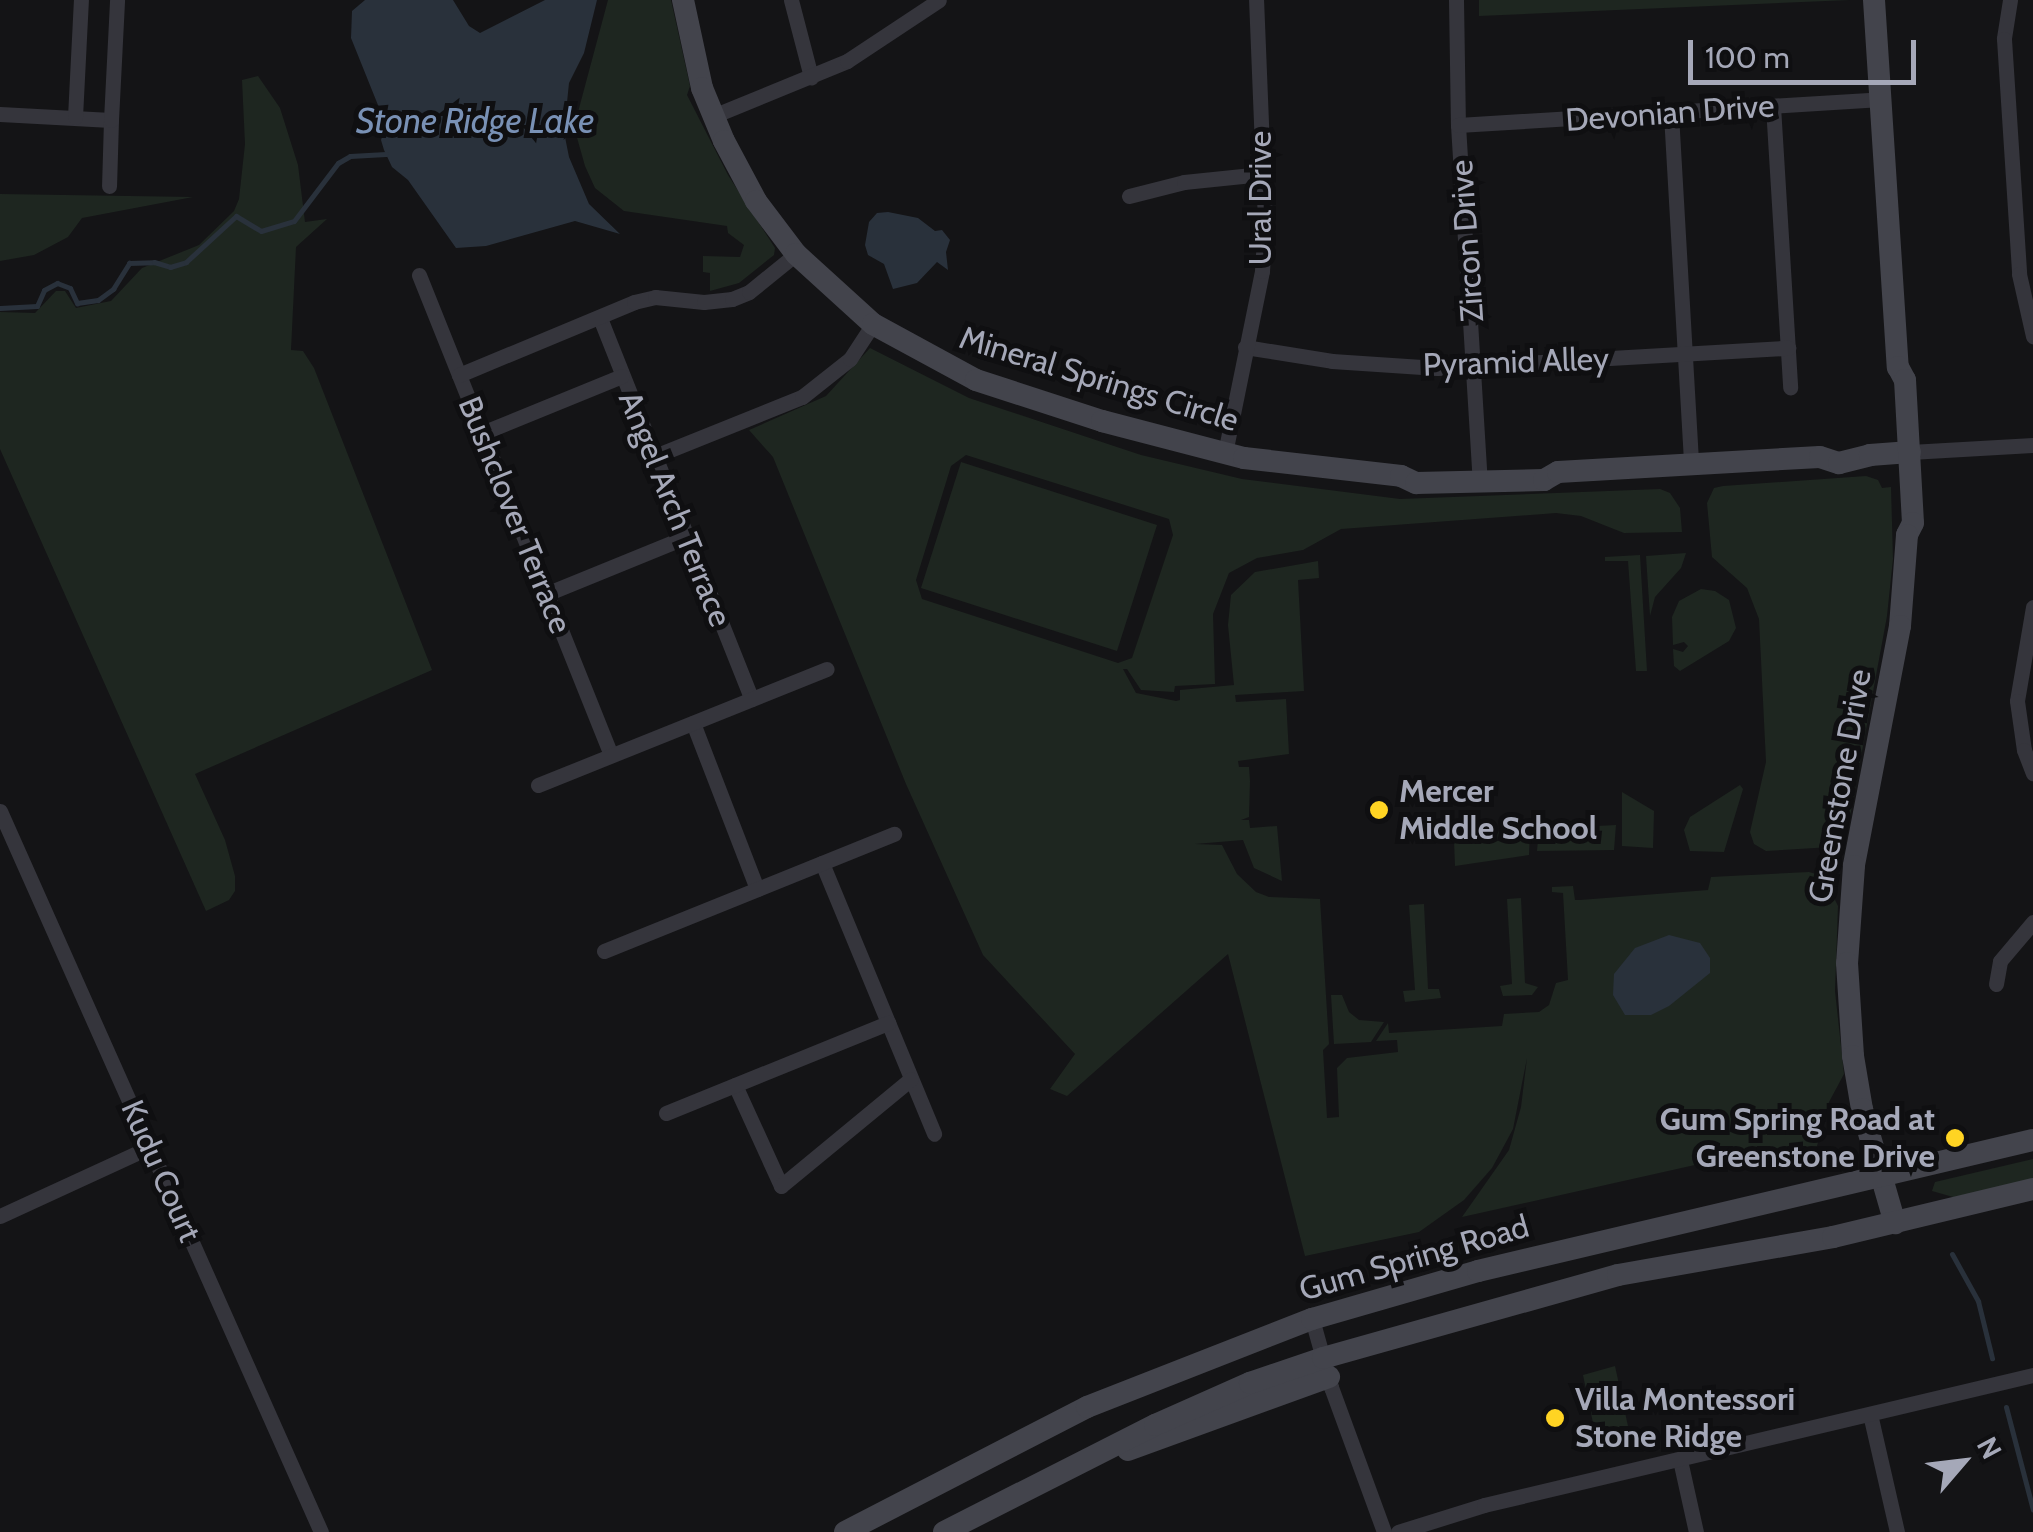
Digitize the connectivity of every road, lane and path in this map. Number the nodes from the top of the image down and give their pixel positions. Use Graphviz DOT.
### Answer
graph roads {
  1 [pos="81,0"];
  2 [pos="117,0"];
  3 [pos="683,0"];
  4 [pos="791,0"];
  5 [pos="939,0"];
  6 [pos="1256,0"];
  7 [pos="1456,0"];
  8 [pos="1874,0"];
  9 [pos="2010,0"];
  10 [pos="903,1"];
  11 [pos="910,18"];
  12 [pos="812,77"];
  13 [pos="1881,99"];
  14 [pos="1773,106"];
  15 [pos="0,114"];
  16 [pos="1671,114"];
  17 [pos="713,116"];
  18 [pos="75,118"];
  19 [pos="111,120"];
  20 [pos="1458,125"];
  21 [pos="1262,174"];
  22 [pos="109,186"];
  23 [pos="2023,190"];
  24 [pos="1129,196"];
  25 [pos="796,254"];
  26 [pos="419,276"];
  27 [pos="600,318"];
  28 [pos="873,324"];
  29 [pos="2033,336"];
  30 [pos="1245,347"];
  31 [pos="1788,348"];
  32 [pos="1686,354"];
  33 [pos="1476,366"];
  34 [pos="459,374"];
  35 [pos="622,376"];
  36 [pos="1790,386"];
  37 [pos="482,433"];
  38 [pos="2033,445"];
  39 [pos="1225,453"];
  40 [pos="1903,453"];
  41 [pos="655,456"];
  42 [pos="1691,465"];
  43 [pos="1480,476"];
  44 [pos="686,537"];
  45 [pos="546,594"];
  46 [pos="2033,606"];
  47 [pos="827,668"];
  48 [pos="752,699"];
  49 [pos="693,724"];
  50 [pos="611,755"];
  51 [pos="2033,773"];
  52 [pos="538,784"];
  53 [pos="0,811"];
  54 [pos="894,834"];
  55 [pos="822,863"];
  56 [pos="757,889"];
  57 [pos="2033,922"];
  58 [pos="604,951"];
  59 [pos="1996,984"];
  60 [pos="888,1023"];
  61 [pos="911,1079"];
  62 [pos="735,1085"];
  63 [pos="666,1113"];
  64 [pos="934,1134"];
  65 [pos="2033,1140"];
  66 [pos="150,1147"];
  67 [pos="1882,1174"];
  68 [pos="2033,1189"];
  69 [pos="0,1216"];
  70 [pos="1895,1224"];
  71 [pos="1312,1319"];
  72 [pos="1326,1368"];
  73 [pos="2033,1375"];
  74 [pos="1870,1414"];
  75 [pos="1680,1460"];
  76 [pos="321,1532"];
  77 [pos="845,1532"];
  78 [pos="944,1532"];
  79 [pos="1384,1532"];
  80 [pos="1398,1532"];
  81 [pos="1696,1532"];
  82 [pos="1897,1532"];
  1 -- 18 [label="street"];
  2 -- 19 [label="street"];
  3 -- 17 [label="street, Mineral Springs Circle"];
  4 -- 12 [label="street"];
  5 -- 11 [label="street"];
  6 -- 21 [label="street, Ural Drive"];
  7 -- 20 [label="street, Zircon Drive"];
  8 -- 13 [label="street, Greenstone Drive"];
  9 -- 23 [label="street"];
  10 -- 11 [label="street"];
  11 -- 12 [label="street"];
  12 -- 17 [label="street"];
  13 -- 14 [label="street, Devonian Drive"];
  13 -- 40 [label="street, Greenstone Drive"];
  14 -- 16 [label="street, Devonian Drive"];
  14 -- 31 [label="street"];
  15 -- 18 [label="street"];
  16 -- 20 [label="street, Devonian Drive"];
  16 -- 32 [label="street"];
  17 -- 25 [label="street, Mineral Springs Circle"];
  18 -- 19 [label="street"];
  19 -- 22 [label="street"];
  20 -- 33 [label="street, Zircon Drive"];
  21 -- 24 [label="street"];
  21 -- 30 [label="street, Ural Drive"];
  23 -- 29 [label="street"];
  25 -- 27 [label="street"];
  25 -- 28 [label="street, Mineral Springs Circle"];
  26 -- 34 [label="street, Bushclover Terrace"];
  27 -- 34 [label="street"];
  27 -- 35 [label="street, Angel Arch Terrace"];
  28 -- 39 [label="street, Mineral Springs Circle"];
  28 -- 41 [label="street"];
  30 -- 33 [label="street, Pyramid Alley"];
  30 -- 39 [label="street, Ural Drive"];
  31 -- 32 [label="street, Pyramid Alley"];
  31 -- 36 [label="street"];
  32 -- 33 [label="street, Pyramid Alley"];
  32 -- 42 [label="street"];
  33 -- 43 [label="street, Zircon Drive"];
  34 -- 37 [label="street, Bushclover Terrace"];
  35 -- 37 [label="street"];
  35 -- 41 [label="street, Angel Arch Terrace"];
  37 -- 45 [label="street, Bushclover Terrace"];
  38 -- 40 [label="street"];
  39 -- 43 [label="street, Mineral Springs Circle"];
  40 -- 42 [label="street, Mineral Springs Circle"];
  40 -- 67 [label="street, Greenstone Drive"];
  41 -- 44 [label="street, Angel Arch Terrace"];
  42 -- 43 [label="street, Mineral Springs Circle"];
  44 -- 45 [label="street"];
  44 -- 48 [label="street, Angel Arch Terrace"];
  45 -- 50 [label="street, Bushclover Terrace"];
  46 -- 51 [label="street"];
  47 -- 48 [label="street"];
  48 -- 49 [label="street"];
  49 -- 50 [label="street"];
  49 -- 56 [label="street"];
  50 -- 52 [label="street"];
  53 -- 66 [label="street, Kudu Court"];
  54 -- 55 [label="street"];
  55 -- 56 [label="street"];
  55 -- 60 [label="street"];
  56 -- 58 [label="street"];
  57 -- 59 [label="street"];
  60 -- 61 [label="street"];
  60 -- 62 [label="street"];
  61 -- 62 [label="street"];
  61 -- 64 [label="street"];
  62 -- 63 [label="street"];
  65 -- 67 [label="street, Gum Spring Road"];
  66 -- 69 [label="street"];
  66 -- 76 [label="street, Kudu Court"];
  67 -- 70 [label="street, Greenstone Drive"];
  67 -- 71 [label="street, Gum Spring Road"];
  68 -- 70 [label="street"];
  70 -- 72 [label="street"];
  71 -- 72 [label="street"];
  71 -- 77 [label="street, Gum Spring Road"];
  72 -- 78 [label="street"];
  72 -- 79 [label="street"];
  73 -- 74 [label="street"];
  74 -- 75 [label="street"];
  74 -- 82 [label="street"];
  75 -- 80 [label="street"];
  75 -- 81 [label="street"];
}
